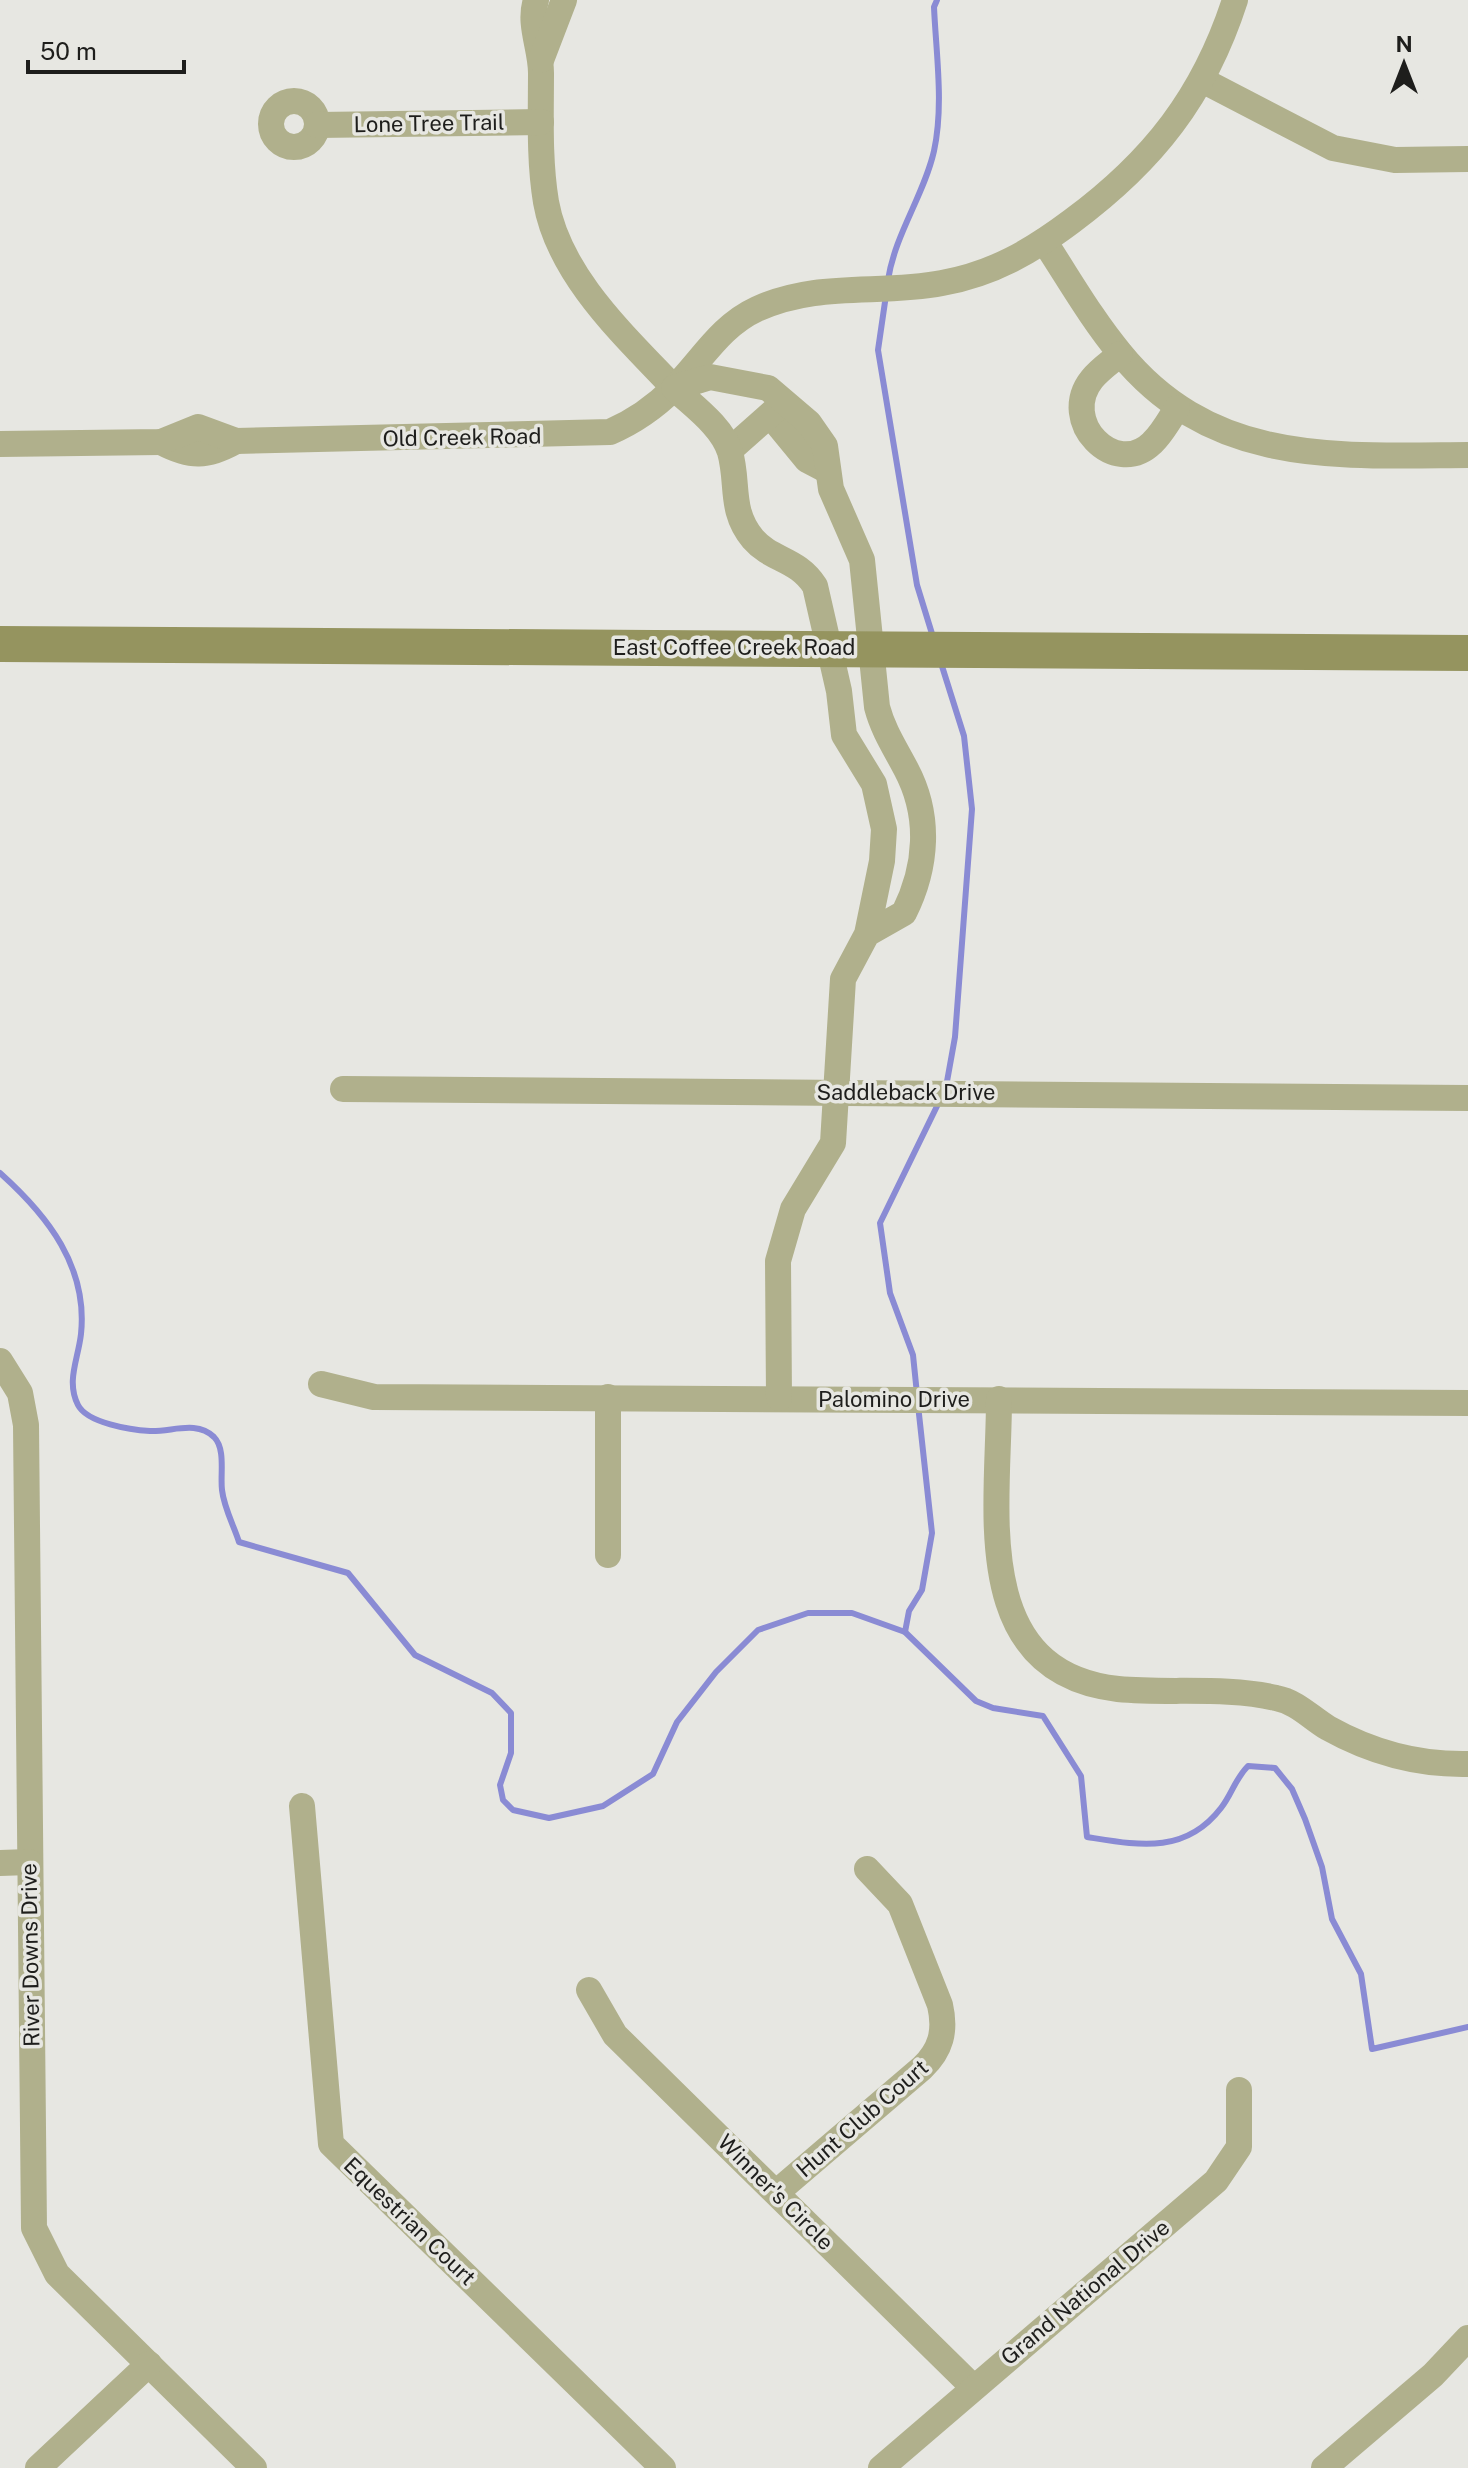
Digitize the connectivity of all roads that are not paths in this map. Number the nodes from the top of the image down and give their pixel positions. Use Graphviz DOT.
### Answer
graph roads {
  1 [pos="536,0"];
  2 [pos="564,0"];
  3 [pos="1235,0"];
  4 [pos="541,60"];
  5 [pos="1202,80"];
  6 [pos="541,122"];
  7 [pos="317,125"];
  8 [pos="1468,159"];
  9 [pos="1044,241"];
  10 [pos="1120,354"];
  11 [pos="674,388"];
  12 [pos="777,408"];
  13 [pos="1177,408"];
  14 [pos="0,444"];
  15 [pos="730,450"];
  16 [pos="1468,455"];
  17 [pos="0,644"];
  18 [pos="827,647"];
  19 [pos="869,648"];
  20 [pos="1468,653"];
  21 [pos="867,934"];
  22 [pos="343,1089"];
  23 [pos="835,1092"];
  24 [pos="1468,1098"];
  25 [pos="0,1361"];
  26 [pos="321,1384"];
  27 [pos="608,1397"];
  28 [pos="779,1398"];
  29 [pos="999,1399"];
  30 [pos="1468,1403"];
  31 [pos="608,1555"];
  32 [pos="1468,1764"];
  33 [pos="302,1806"];
  34 [pos="29,1862"];
  35 [pos="0,1863"];
  36 [pos="867,1869"];
  37 [pos="589,1990"];
  38 [pos="1239,2090"];
  39 [pos="777,2192"];
  40 [pos="1468,2338"];
  41 [pos="149,2364"];
  42 [pos="973,2387"];
  43 [pos="888,2466"];
  44 [pos="38,2468"];
  45 [pos="254,2468"];
  46 [pos="663,2468"];
  47 [pos="1324,2468"];
  1 -- 4 [label="street"];
  2 -- 4 [label="street"];
  3 -- 5 [label="street"];
  4 -- 6 [label="street"];
  5 -- 8 [label="street"];
  5 -- 9 [label="street"];
  6 -- 7 [label="street, Lone Tree Trail"];
  6 -- 11 [label="street"];
  9 -- 10 [label="street"];
  9 -- 11 [label="street"];
  10 -- 13 [label="street"];
  10 -- 13 [label="street"];
  11 -- 12 [label="street"];
  11 -- 14 [label="street, Old Creek Road"];
  11 -- 15 [label="street"];
  12 -- 15 [label="street"];
  12 -- 19 [label="street"];
  13 -- 16 [label="street"];
  15 -- 18 [label="street"];
  17 -- 18 [label="street, East Coffee Creek Road"];
  18 -- 19 [label="street, East Coffee Creek Road"];
  18 -- 21 [label="street"];
  19 -- 20 [label="street, East Coffee Creek Road"];
  19 -- 21 [label="street"];
  21 -- 23 [label="street"];
  22 -- 23 [label="street, Saddleback Drive"];
  23 -- 24 [label="street, Saddleback Drive"];
  23 -- 28 [label="street"];
  25 -- 34 [label="street, River Downs Drive"];
  26 -- 27 [label="street, Palomino Drive"];
  27 -- 28 [label="street, Palomino Drive"];
  27 -- 31 [label="street"];
  28 -- 29 [label="street, Palomino Drive"];
  29 -- 30 [label="street, Palomino Drive"];
  29 -- 32 [label="street"];
  33 -- 46 [label="street, Equestrian Court"];
  34 -- 35 [label="street"];
  34 -- 41 [label="street, River Downs Drive"];
  36 -- 39 [label="street, Hunt Club Court"];
  37 -- 39 [label="street, Winner's Circle"];
  38 -- 42 [label="street, Grand National Drive"];
  39 -- 42 [label="street, Winner's Circle"];
  40 -- 47 [label="street"];
  41 -- 44 [label="street"];
  41 -- 45 [label="street, River Downs Drive"];
  42 -- 43 [label="street, Grand National Drive"];
}
